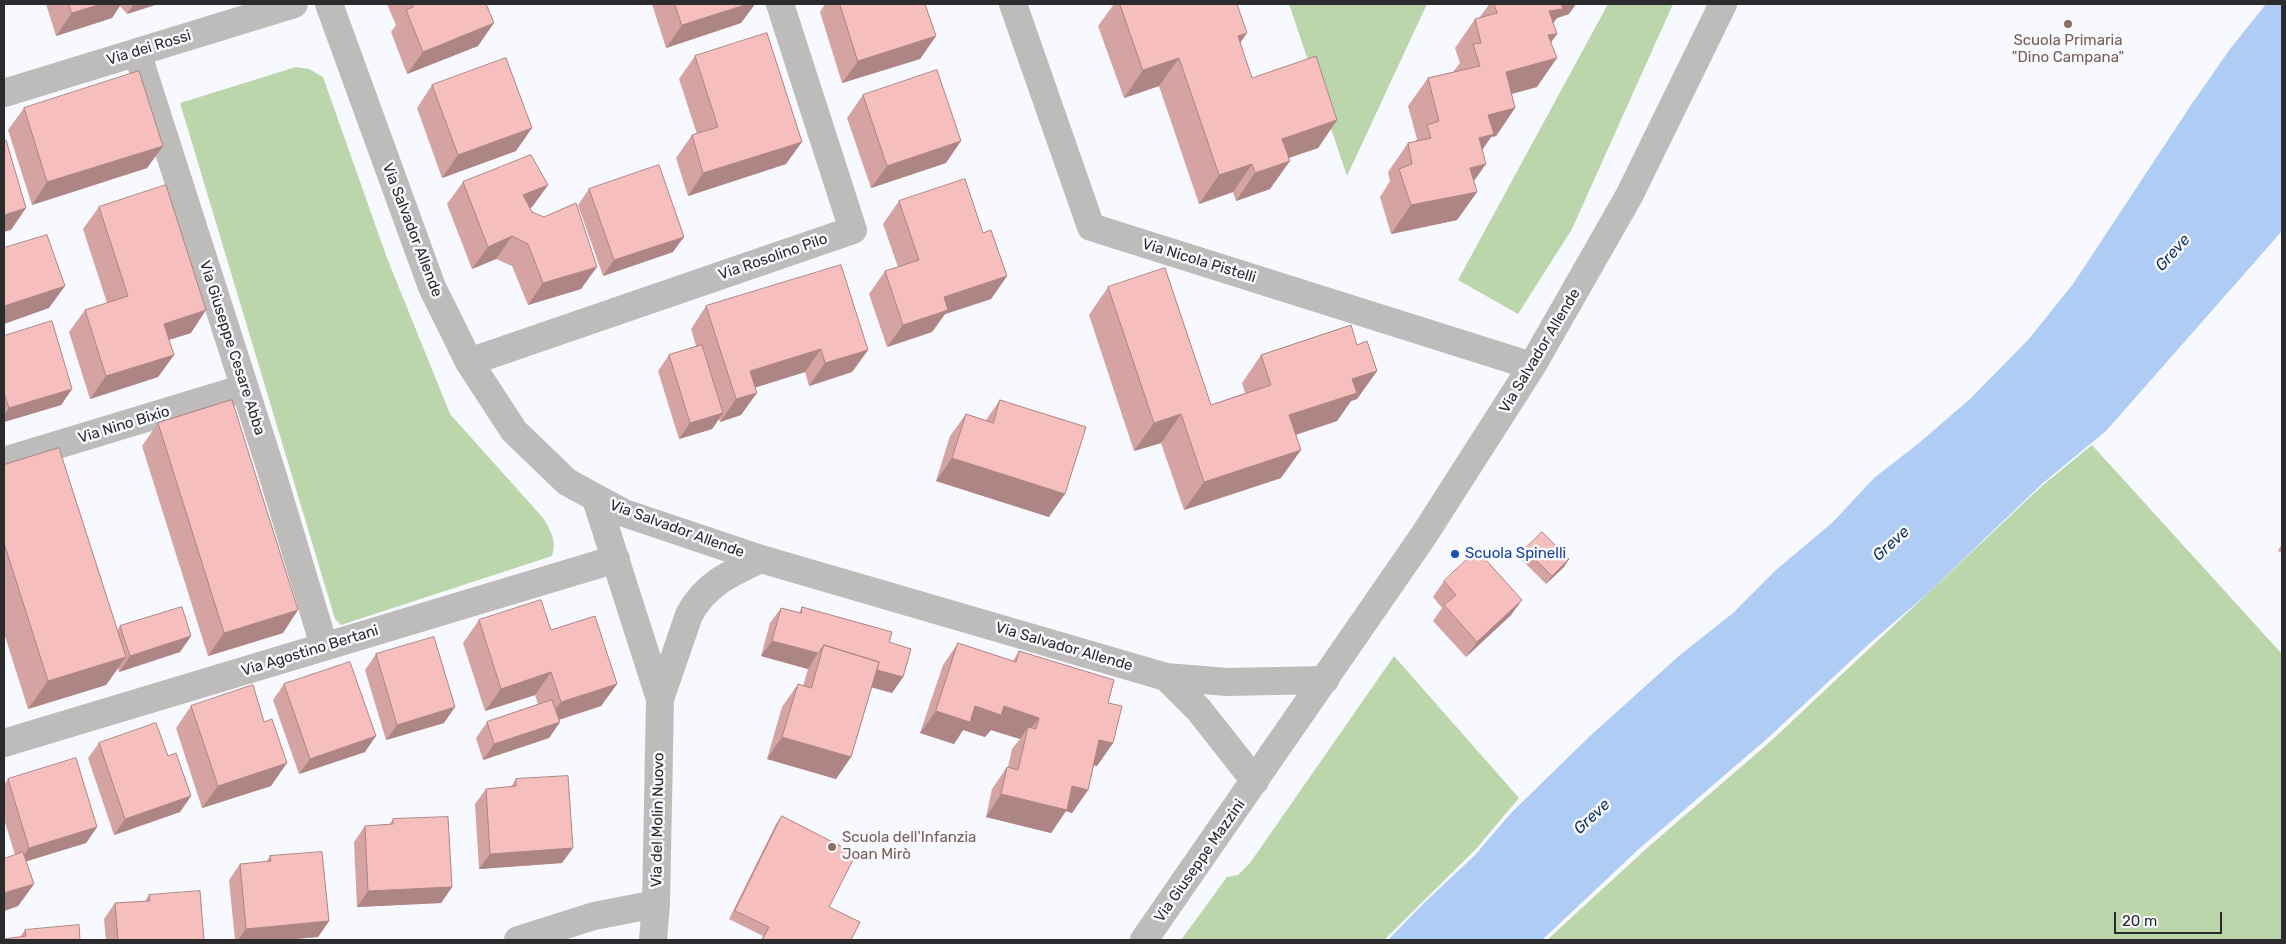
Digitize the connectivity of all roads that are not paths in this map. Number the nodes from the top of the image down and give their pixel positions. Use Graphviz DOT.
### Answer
graph roads {
  1 [pos="294,4"];
  2 [pos="329,4"];
  3 [pos="780,4"];
  4 [pos="1013,4"];
  5 [pos="1723,4"];
  6 [pos="138,52"];
  7 [pos="4,93"];
  8 [pos="469,362"];
  9 [pos="1532,366"];
  10 [pos="245,388"];
  11 [pos="4,461"];
  12 [pos="596,499"];
  13 [pos="616,559"];
  14 [pos="762,559"];
  15 [pos="324,646"];
  16 [pos="1166,677"];
  17 [pos="1325,680"];
  18 [pos="660,699"];
  19 [pos="4,743"];
  20 [pos="1255,781"];
  21 [pos="656,904"];
  22 [pos="518,940"];
  23 [pos="653,940"];
  24 [pos="1144,940"];
  1 -- 6 [label="street, Via dei Rossi"];
  2 -- 8 [label="street, Via Salvador Allende"];
  3 -- 8 [label="street, Via Rosolino Pilo"];
  4 -- 9 [label="street, Via Nicola Pistelli"];
  5 -- 9 [label="street, Via Salvador Allende"];
  6 -- 7 [label="street, Via dei Rossi"];
  6 -- 10 [label="street, Via Giuseppe Cesare Abba"];
  8 -- 12 [label="street, Via Salvador Allende"];
  9 -- 17 [label="street, Via Salvador Allende"];
  10 -- 11 [label="street, Via Nino Bixio"];
  10 -- 15 [label="street, Via Giuseppe Cesare Abba"];
  12 -- 13 [label="street, Via del Molin Nuovo"];
  12 -- 14 [label="street, Via Salvador Allende"];
  13 -- 15 [label="street, Via Agostino Bertani"];
  13 -- 18 [label="street, Via del Molin Nuovo"];
  14 -- 16 [label="street, Via Salvador Allende"];
  14 -- 18 [label="street, Via del Molin Nuovo"];
  15 -- 19 [label="street, Via Agostino Bertani"];
  16 -- 17 [label="street, Via Salvador Allende"];
  16 -- 20 [label="street, Via Salvador Allende"];
  17 -- 20 [label="street, Via Salvador Allende"];
  18 -- 21 [label="street, Via del Molin Nuovo"];
  20 -- 24 [label="street, Via Giuseppe Mazzini"];
  21 -- 22 [label="street"];
  21 -- 23 [label="street, Via del Molin Nuovo"];
}
